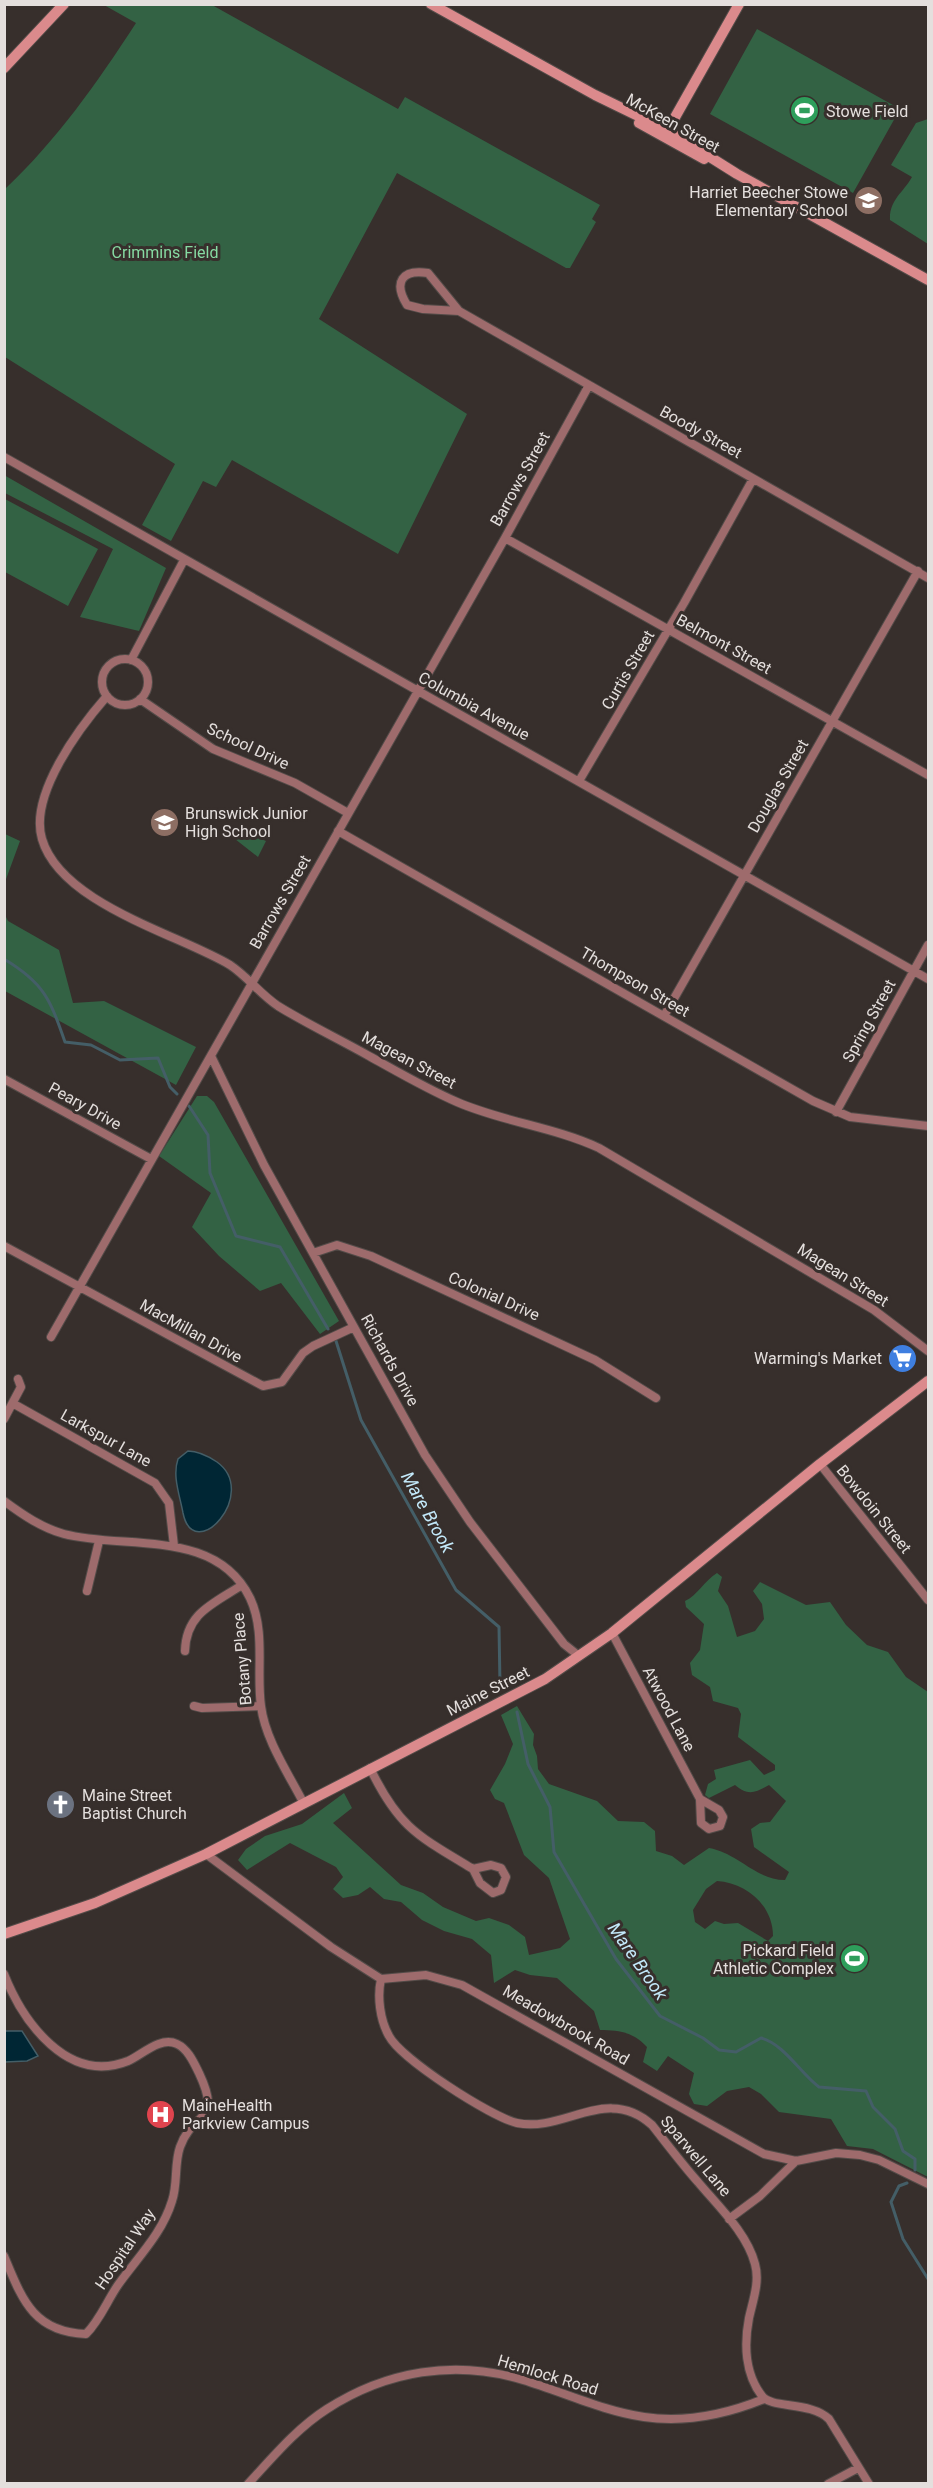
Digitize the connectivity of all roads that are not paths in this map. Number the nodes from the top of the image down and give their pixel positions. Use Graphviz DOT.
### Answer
graph roads {
  1 [pos="64,4"];
  2 [pos="431,4"];
  3 [pos="739,4"];
  4 [pos="4,68"];
  5 [pos="665,134"];
  6 [pos="928,280"];
  7 [pos="459,311"];
  8 [pos="588,387"];
  9 [pos="4,457"];
  10 [pos="753,479"];
  11 [pos="505,538"];
  12 [pos="184,560"];
  13 [pos="918,572"];
  14 [pos="928,578"];
  15 [pos="669,630"];
  16 [pos="131,660"];
  17 [pos="416,691"];
  18 [pos="107,696"];
  19 [pos="140,699"];
  20 [pos="832,722"];
  21 [pos="928,776"];
  22 [pos="579,782"];
  23 [pos="348,813"];
  24 [pos="338,831"];
  25 [pos="744,876"];
  26 [pos="928,945"];
  27 [pos="914,972"];
  28 [pos="928,979"];
  29 [pos="251,983"];
  30 [pos="664,1016"];
  31 [pos="211,1056"];
  32 [pos="4,1079"];
  33 [pos="836,1112"];
  34 [pos="928,1126"];
  35 [pos="151,1159"];
  36 [pos="4,1246"];
  37 [pos="313,1253"];
  38 [pos="79,1287"];
  39 [pos="354,1327"];
  40 [pos="51,1337"];
  41 [pos="928,1351"];
  42 [pos="18,1378"];
  43 [pos="928,1382"];
  44 [pos="656,1398"];
  45 [pos="14,1404"];
  46 [pos="4,1419"];
  47 [pos="819,1464"];
  48 [pos="4,1501"];
  49 [pos="99,1541"];
  50 [pos="174,1546"];
  51 [pos="242,1585"];
  52 [pos="87,1591"];
  53 [pos="928,1600"];
  54 [pos="612,1633"];
  55 [pos="185,1651"];
  56 [pos="579,1656"];
  57 [pos="194,1706"];
  58 [pos="261,1706"];
  59 [pos="370,1768"];
  60 [pos="700,1799"];
  61 [pos="303,1802"];
  62 [pos="206,1854"];
  63 [pos="473,1869"];
  64 [pos="4,1934"];
  65 [pos="4,1974"];
  66 [pos="381,1979"];
  67 [pos="796,2161"];
  68 [pos="928,2184"];
  69 [pos="729,2220"];
  70 [pos="4,2256"];
  71 [pos="764,2399"];
  72 [pos="858,2468"];
  73 [pos="248,2484"];
  74 [pos="828,2484"];
  75 [pos="869,2484"];
  1 -- 4 [label="street"];
  2 -- 5 [label="street, McKeen Street"];
  3 -- 5 [label="street"];
  5 -- 6 [label="street, McKeen Street"];
  7 -- 7 [label="street, Boody Street"];
  7 -- 8 [label="street, Boody Street"];
  8 -- 10 [label="street, Boody Street"];
  8 -- 11 [label="street, Barrows Street"];
  9 -- 12 [label="street, Columbia Avenue"];
  10 -- 13 [label="street, Boody Street"];
  10 -- 15 [label="street, Curtis Street"];
  11 -- 15 [label="street, Belmont Street"];
  11 -- 17 [label="street, Barrows Street"];
  12 -- 16 [label="street"];
  12 -- 17 [label="street, Columbia Avenue"];
  13 -- 14 [label="street, Boody Street"];
  13 -- 20 [label="street, Douglas Street"];
  15 -- 20 [label="street, Belmont Street"];
  15 -- 22 [label="street, Curtis Street"];
  16 -- 18 [label="street"];
  16 -- 19 [label="street"];
  17 -- 22 [label="street, Columbia Avenue"];
  17 -- 23 [label="street, Barrows Street"];
  18 -- 19 [label="street"];
  18 -- 29 [label="street, Magean Street"];
  19 -- 23 [label="street, School Drive"];
  20 -- 21 [label="street, Belmont Street"];
  20 -- 25 [label="street, Douglas Street"];
  22 -- 25 [label="street, Columbia Avenue"];
  23 -- 24 [label="street, Barrows Street"];
  24 -- 29 [label="street, Barrows Street"];
  24 -- 30 [label="street, Thompson Street"];
  25 -- 27 [label="street, Columbia Avenue"];
  25 -- 30 [label="street, Douglas Street"];
  26 -- 27 [label="street, Spring Street"];
  27 -- 28 [label="street, Columbia Avenue"];
  27 -- 33 [label="street, Spring Street"];
  29 -- 31 [label="street, Barrows Street"];
  29 -- 41 [label="street, Magean Street"];
  30 -- 33 [label="street, Thompson Street"];
  31 -- 35 [label="street, Barrows Street"];
  31 -- 37 [label="street, Richards Drive"];
  32 -- 35 [label="street, Peary Drive"];
  33 -- 34 [label="street, Thompson Street"];
  35 -- 38 [label="street, Barrows Street"];
  36 -- 38 [label="street, MacMillan Drive"];
  37 -- 39 [label="street, Richards Drive"];
  37 -- 44 [label="street, Colonial Drive"];
  38 -- 39 [label="street, MacMillan Drive"];
  38 -- 40 [label="street, Barrows Street"];
  39 -- 56 [label="street, Richards Drive"];
  42 -- 45 [label="street"];
  43 -- 47 [label="street, Maine Street"];
  45 -- 46 [label="street"];
  45 -- 50 [label="street, Larkspur Lane"];
  47 -- 53 [label="street, Bowdoin Street"];
  47 -- 54 [label="street, Maine Street"];
  48 -- 49 [label="street, Botany Place"];
  49 -- 50 [label="street, Botany Place"];
  49 -- 52 [label="street"];
  50 -- 51 [label="street, Botany Place"];
  51 -- 55 [label="street"];
  51 -- 58 [label="street, Botany Place"];
  54 -- 56 [label="street, Maine Street"];
  54 -- 60 [label="street, Atwood Lane"];
  56 -- 59 [label="street, Maine Street"];
  57 -- 58 [label="street"];
  58 -- 61 [label="street, Botany Place"];
  59 -- 61 [label="street, Maine Street"];
  59 -- 63 [label="street"];
  61 -- 62 [label="street, Maine Street"];
  62 -- 64 [label="street, Maine Street"];
  62 -- 66 [label="street"];
  65 -- 70 [label="street, Hospital Way"];
  66 -- 67 [label="street, Meadowbrook Road"];
  66 -- 69 [label="street, Sparwell Lane"];
  67 -- 68 [label="street, Meadowbrook Road"];
  67 -- 69 [label="street"];
  69 -- 71 [label="street, Sparwell Lane"];
  71 -- 72 [label="street"];
  71 -- 73 [label="street, Hemlock Road"];
  72 -- 74 [label="street"];
  72 -- 75 [label="street"];
}
